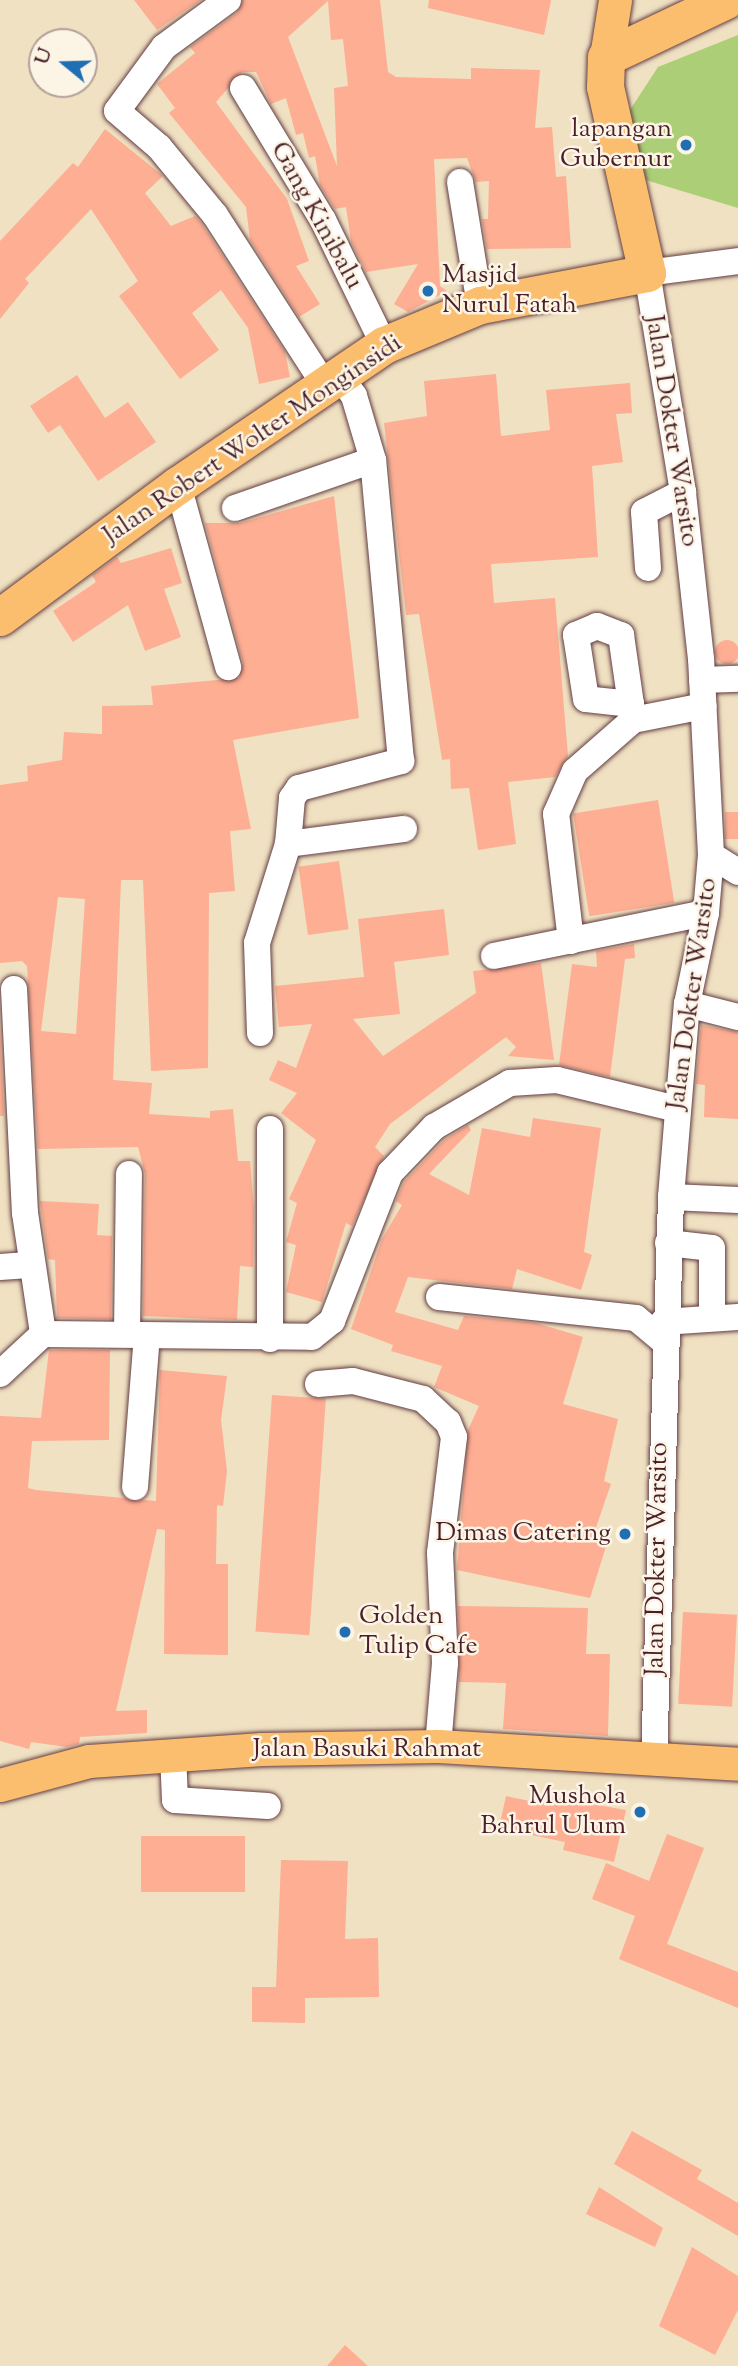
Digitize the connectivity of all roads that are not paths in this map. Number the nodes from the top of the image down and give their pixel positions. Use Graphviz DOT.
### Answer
graph roads {
  1 [pos="615,0"];
  2 [pos="224,1"];
  3 [pos="703,3"];
  4 [pos="606,57"];
  5 [pos="243,88"];
  6 [pos="460,182"];
  7 [pos="738,261"];
  8 [pos="647,273"];
  9 [pos="480,305"];
  10 [pos="384,345"];
  11 [pos="335,384"];
  12 [pos="373,460"];
  13 [pos="178,485"];
  14 [pos="683,492"];
  15 [pos="235,508"];
  16 [pos="648,568"];
  17 [pos="0,617"];
  18 [pos="228,667"];
  19 [pos="738,679"];
  20 [pos="703,693"];
  21 [pos="404,829"];
  22 [pos="288,844"];
  23 [pos="710,855"];
  24 [pos="738,873"];
  25 [pos="706,913"];
  26 [pos="571,942"];
  27 [pos="494,957"];
  28 [pos="14,989"];
  29 [pos="687,1004"];
  30 [pos="738,1017"];
  31 [pos="260,1033"];
  32 [pos="9,1064"];
  33 [pos="677,1110"];
  34 [pos="270,1129"];
  35 [pos="130,1174"];
  36 [pos="671,1197"];
  37 [pos="738,1200"];
  38 [pos="668,1243"];
  39 [pos="32,1265"];
  40 [pos="0,1267"];
  41 [pos="439,1297"];
  42 [pos="725,1317"];
  43 [pos="663,1331"];
  44 [pos="43,1334"];
  45 [pos="137,1335"];
  46 [pos="270,1339"];
  47 [pos="0,1374"];
  48 [pos="318,1384"];
  49 [pos="135,1487"];
  50 [pos="438,1746"];
  51 [pos="173,1754"];
  52 [pos="653,1761"];
  53 [pos="738,1764"];
  54 [pos="0,1785"];
  55 [pos="268,1805"];
  1 -- 4 [label="main road"];
  2 -- 11 [label="street"];
  3 -- 4 [label="highway"];
  4 -- 8 [label="highway"];
  5 -- 10 [label="street, Gang Kinibalu"];
  6 -- 9 [label="street"];
  7 -- 8 [label="street"];
  8 -- 9 [label="highway, Jalan Robert Wolter Monginsidi"];
  8 -- 14 [label="street, Jalan Dokter Warsito"];
  9 -- 10 [label="highway, Jalan Robert Wolter Monginsidi"];
  10 -- 11 [label="highway, Jalan Robert Wolter Monginsidi"];
  11 -- 12 [label="street"];
  11 -- 13 [label="highway, Jalan Robert Wolter Monginsidi"];
  12 -- 15 [label="street"];
  12 -- 22 [label="street"];
  13 -- 17 [label="highway, Jalan Robert Wolter Monginsidi"];
  13 -- 18 [label="street"];
  14 -- 16 [label="street"];
  14 -- 20 [label="street, Jalan Dokter Warsito"];
  19 -- 20 [label="street"];
  20 -- 23 [label="street, Jalan Dokter Warsito"];
  20 -- 26 [label="street"];
  21 -- 22 [label="street"];
  22 -- 31 [label="street"];
  23 -- 24 [label="street"];
  23 -- 25 [label="street, Jalan Dokter Warsito"];
  25 -- 26 [label="street"];
  25 -- 29 [label="street, Jalan Dokter Warsito"];
  26 -- 27 [label="street"];
  28 -- 32 [label="street"];
  29 -- 30 [label="street"];
  29 -- 33 [label="street, Jalan Dokter Warsito"];
  32 -- 39 [label="street"];
  33 -- 36 [label="street, Jalan Dokter Warsito"];
  33 -- 46 [label="street"];
  34 -- 46 [label="street"];
  35 -- 45 [label="street"];
  36 -- 37 [label="street"];
  36 -- 38 [label="street, Jalan Dokter Warsito"];
  38 -- 42 [label="street"];
  38 -- 43 [label="street, Jalan Dokter Warsito"];
  39 -- 40 [label="street"];
  39 -- 44 [label="street"];
  41 -- 43 [label="street"];
  42 -- 43 [label="street"];
  43 -- 52 [label="street, Jalan Dokter Warsito"];
  44 -- 45 [label="street"];
  44 -- 47 [label="street"];
  45 -- 46 [label="street"];
  45 -- 49 [label="street"];
  48 -- 50 [label="street"];
  50 -- 51 [label="main road, Jalan Basuki Rahmat"];
  50 -- 52 [label="main road, Jalan Basuki Rahmat"];
  51 -- 54 [label="main road, Jalan Basuki Rahmat"];
  51 -- 55 [label="street"];
  52 -- 53 [label="main road, Jalan Basuki Rahmat"];
}
